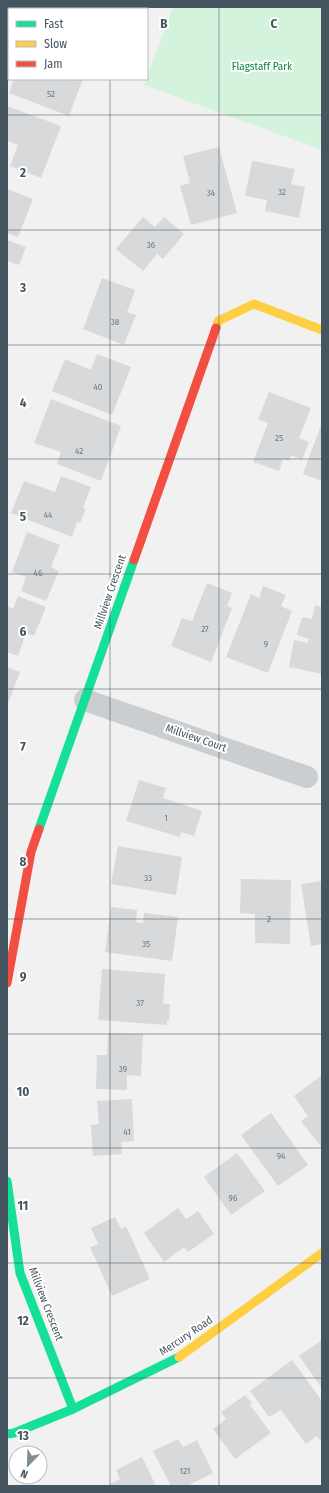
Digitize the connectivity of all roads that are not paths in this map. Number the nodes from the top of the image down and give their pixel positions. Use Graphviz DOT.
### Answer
graph roads {
  1 [pos="322,330"];
  2 [pos="85,700"];
  3 [pos="307,777"];
  4 [pos="7,983"];
  5 [pos="7,1181"];
  6 [pos="322,1252"];
  7 [pos="73,1409"];
  8 [pos="7,1434"];
  1 -- 2 [label="street, Millview Crescent"];
  2 -- 3 [label="street, Millview Court"];
  2 -- 4 [label="street, Millview Crescent"];
  5 -- 7 [label="street, Millview Crescent"];
  6 -- 7 [label="street, Mercury Road"];
  7 -- 8 [label="street, Mercury Road"];
}
